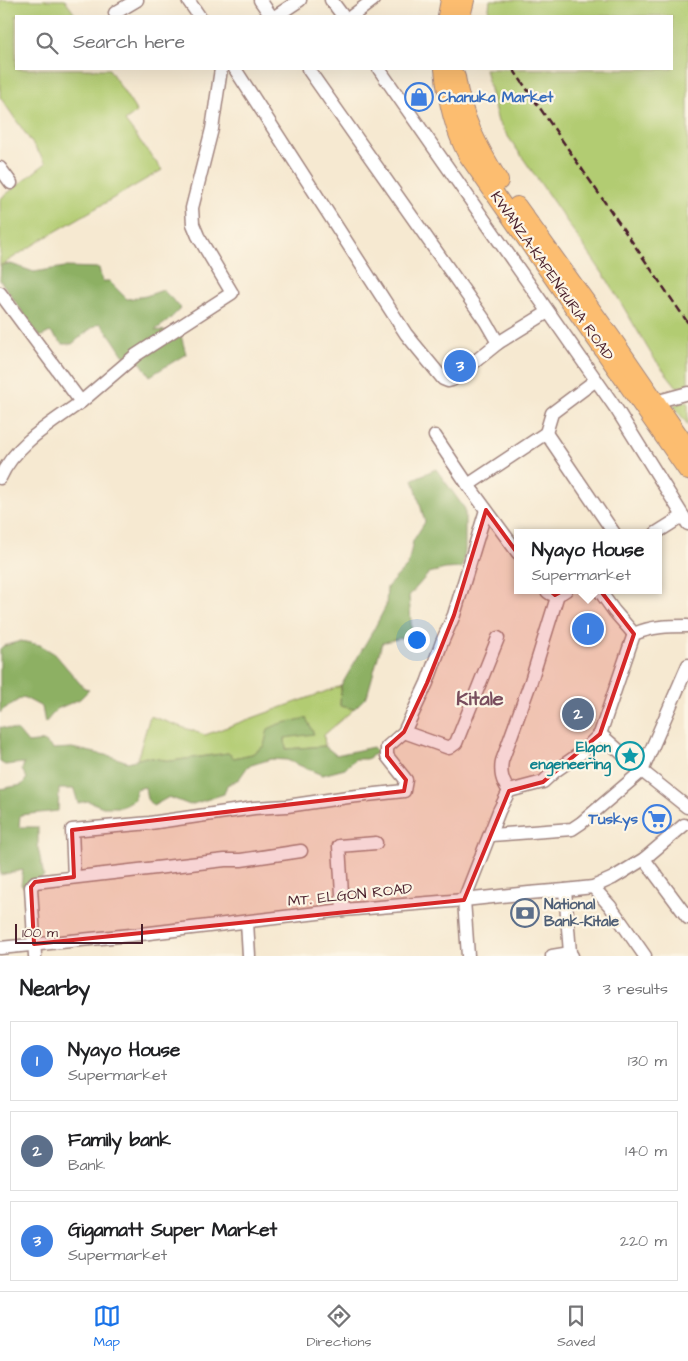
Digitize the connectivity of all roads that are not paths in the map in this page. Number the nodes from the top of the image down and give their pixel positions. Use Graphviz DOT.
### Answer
graph roads {
  1 [pos="137,0"];
  2 [pos="188,0"];
  3 [pos="260,0"];
  4 [pos="300,0"];
  5 [pos="332,0"];
  6 [pos="373,0"];
  7 [pos="450,0"];
  8 [pos="465,0"];
  9 [pos="115,14"];
  10 [pos="198,15"];
  11 [pos="270,15"];
  12 [pos="278,15"];
  13 [pos="342,15"];
  14 [pos="353,15"];
  15 [pos="446,15"];
  16 [pos="461,15"];
  17 [pos="221,70"];
  18 [pos="236,70"];
  19 [pos="309,70"];
  20 [pos="381,70"];
  21 [pos="444,70"];
  22 [pos="456,70"];
  23 [pos="0,168"];
  24 [pos="11,183"];
  25 [pos="0,293"];
  26 [pos="548,312"];
  27 [pos="498,343"];
  28 [pos="596,380"];
  29 [pos="688,392"];
  30 [pos="81,402"];
  31 [pos="650,405"];
  32 [pos="546,433"];
  33 [pos="435,436"];
  34 [pos="688,449"];
  35 [pos="688,472"];
  36 [pos="0,478"];
  37 [pos="468,485"];
  38 [pos="486,510"];
  39 [pos="685,520"];
  40 [pos="611,529"];
  41 [pos="662,530"];
  42 [pos="514,548"];
  43 [pos="556,594"];
  44 [pos="602,594"];
  45 [pos="688,626"];
  46 [pos="634,634"];
  47 [pos="498,638"];
  48 [pos="688,665"];
  49 [pos="404,732"];
  50 [pos="600,734"];
  51 [pos="642,770"];
  52 [pos="509,791"];
  53 [pos="688,807"];
  54 [pos="686,826"];
  55 [pos="490,835"];
  56 [pos="376,843"];
  57 [pos="301,851"];
  58 [pos="644,859"];
  59 [pos="74,877"];
  60 [pos="593,886"];
  61 [pos="565,890"];
  62 [pos="464,900"];
  63 [pos="343,910"];
  64 [pos="688,918"];
  65 [pos="247,922"];
  66 [pos="0,948"];
  67 [pos="34,950"];
  68 [pos="571,955"];
  69 [pos="249,956"];
  70 [pos="468,956"];
  71 [pos="552,956"];
  72 [pos="645,956"];
  1 -- 9 [label="street"];
  2 -- 10 [label="street"];
  3 -- 11 [label="street"];
  4 -- 12 [label="street"];
  5 -- 13 [label="street"];
  6 -- 14 [label="street"];
  7 -- 15 [label="highway"];
  8 -- 16 [label="highway"];
  17 -- 30 [label="street"];
  18 -- 27 [label="street"];
  19 -- 27 [label="street"];
  20 -- 26 [label="street"];
  21 -- 31 [label="highway, KWANZA-KAPENGURIA ROAD"];
  22 -- 31 [label="highway, KWANZA-KAPENGURIA ROAD"];
  23 -- 24 [label="street"];
  25 -- 30 [label="street"];
  26 -- 27 [label="street"];
  26 -- 28 [label="street"];
  28 -- 32 [label="street"];
  28 -- 39 [label="street"];
  29 -- 31 [label="street"];
  30 -- 36 [label="street"];
  31 -- 34 [label="highway, KWANZA-KAPENGURIA ROAD"];
  31 -- 35 [label="highway, KWANZA-KAPENGURIA ROAD"];
  32 -- 37 [label="street"];
  32 -- 40 [label="street"];
  33 -- 37 [label="street"];
  37 -- 38 [label="street"];
  38 -- 42 [label="street"];
  38 -- 49 [label="street"];
  39 -- 41 [label="street"];
  43 -- 52 [label="street"];
  44 -- 46 [label="street"];
  45 -- 46 [label="street"];
  46 -- 50 [label="street"];
  47 -- 49 [label="street"];
  48 -- 51 [label="street"];
  49 -- 59 [label="street"];
  50 -- 51 [label="street"];
  50 -- 52 [label="street"];
  51 -- 53 [label="street"];
  51 -- 55 [label="street"];
  52 -- 55 [label="street"];
  53 -- 54 [label="street"];
  54 -- 58 [label="street, MT. ELGON ROAD"];
  55 -- 62 [label="street"];
  56 -- 63 [label="street"];
  57 -- 59 [label="street"];
  58 -- 60 [label="street, MT. ELGON ROAD"];
  58 -- 64 [label="street"];
  59 -- 67 [label="street"];
  60 -- 61 [label="street, MT. ELGON ROAD"];
  60 -- 72 [label="street"];
  61 -- 62 [label="street, MT. ELGON ROAD"];
  61 -- 68 [label="street"];
  62 -- 63 [label="street, MT. ELGON ROAD"];
  62 -- 70 [label="street"];
  63 -- 65 [label="street, MT. ELGON ROAD"];
  65 -- 67 [label="street, MT. ELGON ROAD"];
  65 -- 69 [label="street"];
  66 -- 67 [label="street, MT. ELGON ROAD"];
  68 -- 71 [label="street"];
}
